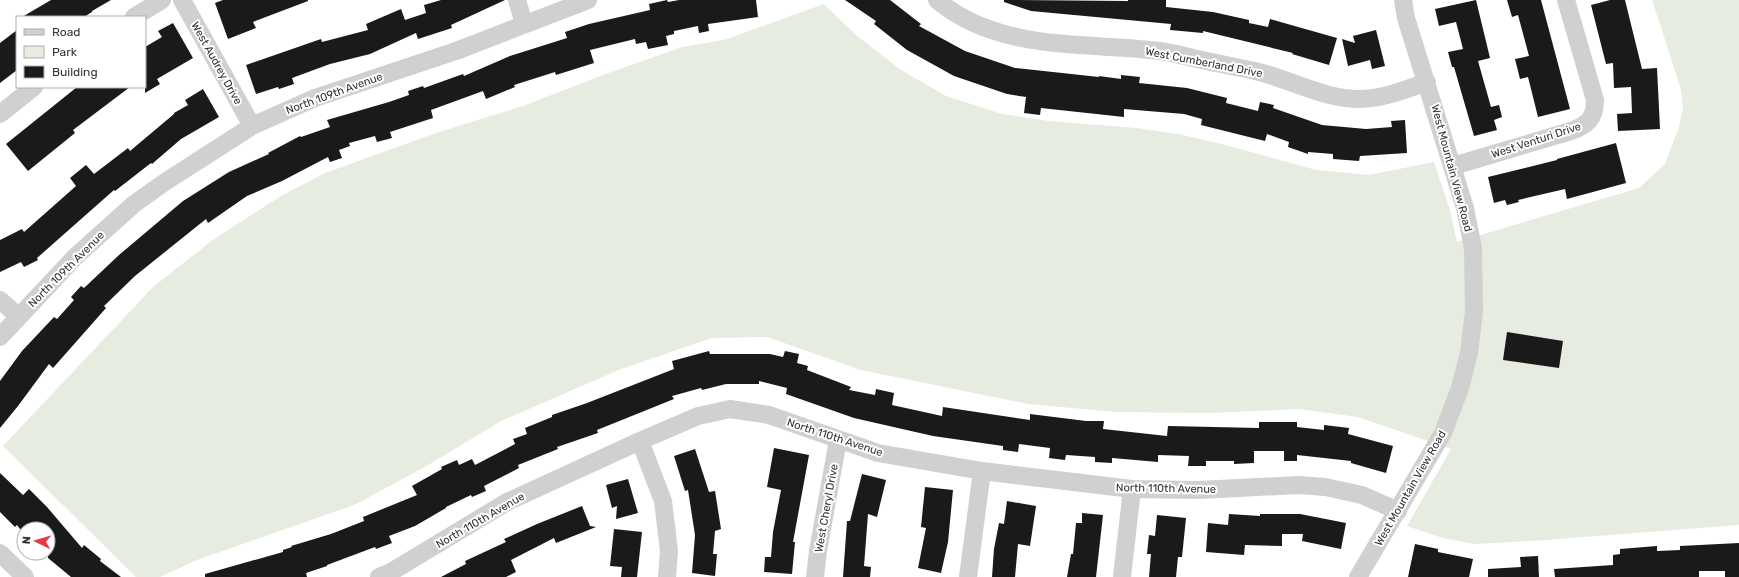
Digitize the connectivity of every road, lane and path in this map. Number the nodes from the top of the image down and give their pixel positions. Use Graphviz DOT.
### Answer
graph roads {
  1 [pos="162,0"];
  2 [pos="182,0"];
  3 [pos="517,0"];
  4 [pos="588,0"];
  5 [pos="937,0"];
  6 [pos="1403,0"];
  7 [pos="1566,0"];
  8 [pos="136,16"];
  9 [pos="524,24"];
  10 [pos="1427,82"];
  11 [pos="33,88"];
  12 [pos="0,114"];
  13 [pos="252,126"];
  14 [pos="1453,166"];
  15 [pos="0,300"];
  16 [pos="19,317"];
  17 [pos="0,337"];
  18 [pos="838,440"];
  19 [pos="640,441"];
  20 [pos="982,471"];
  21 [pos="1132,489"];
  22 [pos="1398,512"];
  23 [pos="0,553"];
  24 [pos="18,575"];
  25 [pos="379,577"];
  26 [pos="666,577"];
  27 [pos="815,577"];
  28 [pos="968,577"];
  29 [pos="1122,577"];
  30 [pos="1358,577"];
  1 -- 8 [label="street"];
  2 -- 13 [label="street, West Audrey Drive"];
  3 -- 9 [label="street"];
  4 -- 9 [label="street, North 109th Avenue"];
  5 -- 10 [label="street, West Cumberland Drive"];
  6 -- 10 [label="street, West Mountain View Road"];
  7 -- 14 [label="street, West Venturi Drive"];
  9 -- 13 [label="street, North 109th Avenue"];
  10 -- 14 [label="street, West Mountain View Road"];
  11 -- 12 [label="street"];
  13 -- 16 [label="street, North 109th Avenue"];
  14 -- 22 [label="street, West Mountain View Road"];
  15 -- 16 [label="street, North 109th Avenue"];
  16 -- 17 [label="street, North 109th Avenue"];
  18 -- 19 [label="street, North 110th Avenue"];
  18 -- 20 [label="street, North 110th Avenue"];
  18 -- 27 [label="street, West Cheryl Drive"];
  19 -- 25 [label="street, North 110th Avenue"];
  19 -- 26 [label="street"];
  20 -- 21 [label="street, North 110th Avenue"];
  20 -- 28 [label="street"];
  21 -- 22 [label="street, North 110th Avenue"];
  21 -- 29 [label="street"];
  22 -- 30 [label="street, West Mountain View Road"];
  23 -- 24 [label="street"];
}
